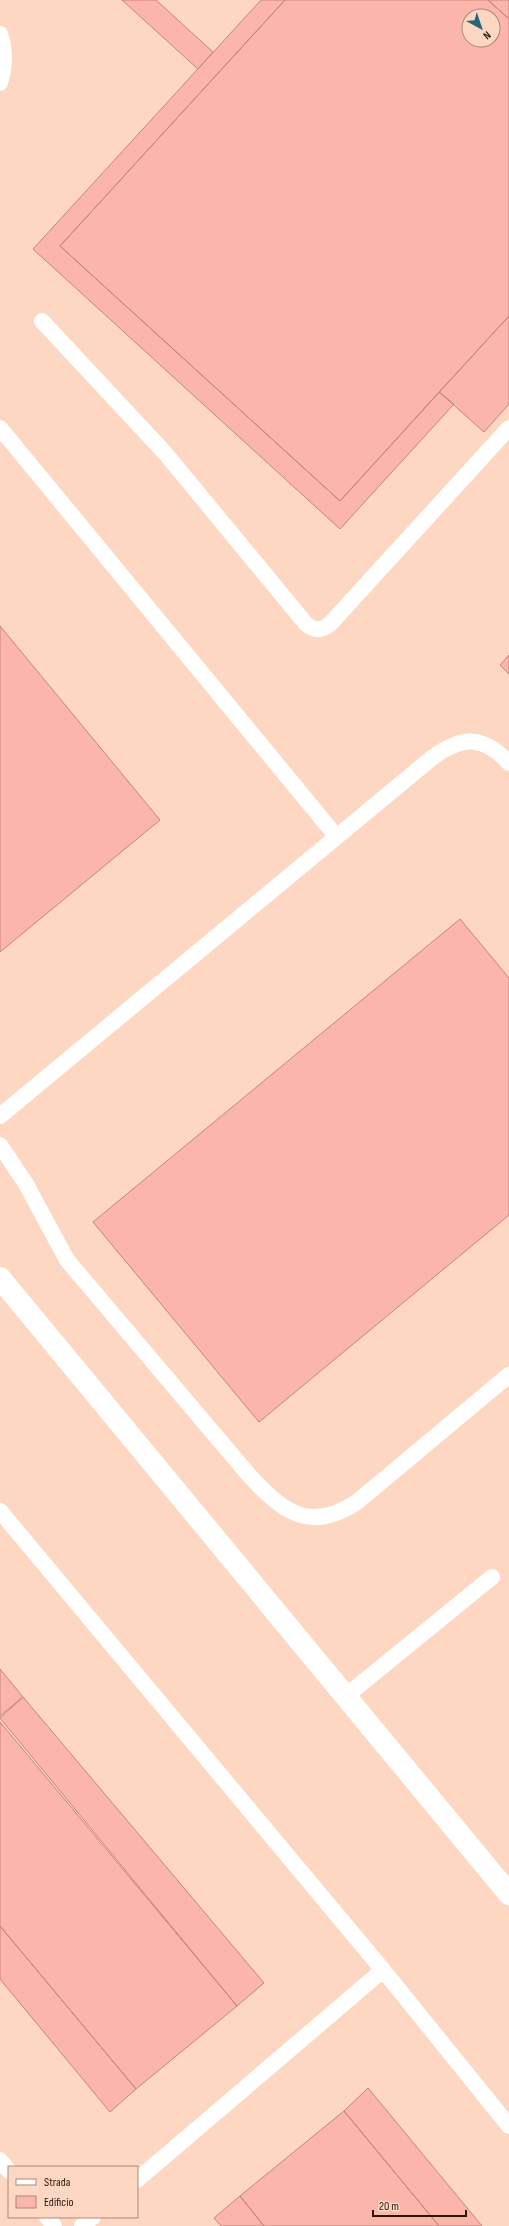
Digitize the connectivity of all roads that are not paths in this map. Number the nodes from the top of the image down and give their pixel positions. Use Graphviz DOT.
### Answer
graph roads {
  1 [pos="0,34"];
  2 [pos="0,83"];
  3 [pos="42,321"];
  4 [pos="0,428"];
  5 [pos="509,428"];
  6 [pos="509,763"];
  7 [pos="336,836"];
  8 [pos="0,1116"];
  9 [pos="0,1145"];
  10 [pos="0,1278"];
  11 [pos="509,1375"];
  12 [pos="0,1511"];
  13 [pos="492,1577"];
  14 [pos="346,1696"];
  15 [pos="509,1894"];
  16 [pos="383,1970"];
  17 [pos="509,2126"];
  18 [pos="0,2160"];
  19 [pos="8,2170"];
  20 [pos="138,2179"];
  21 [pos="48,2218"];
  22 [pos="93,2218"];
  23 [pos="54,2226"];
  24 [pos="82,2226"];
  1 -- 2 [label="lane"];
  3 -- 5 [label="lane"];
  4 -- 7 [label="lane"];
  6 -- 7 [label="lane"];
  7 -- 8 [label="lane"];
  9 -- 11 [label="lane"];
  10 -- 14 [label="street"];
  12 -- 16 [label="lane"];
  13 -- 14 [label="lane"];
  14 -- 15 [label="street"];
  16 -- 17 [label="lane"];
  16 -- 20 [label="lane"];
  18 -- 19 [label="lane"];
  21 -- 23 [label="lane"];
  22 -- 24 [label="lane"];
}
